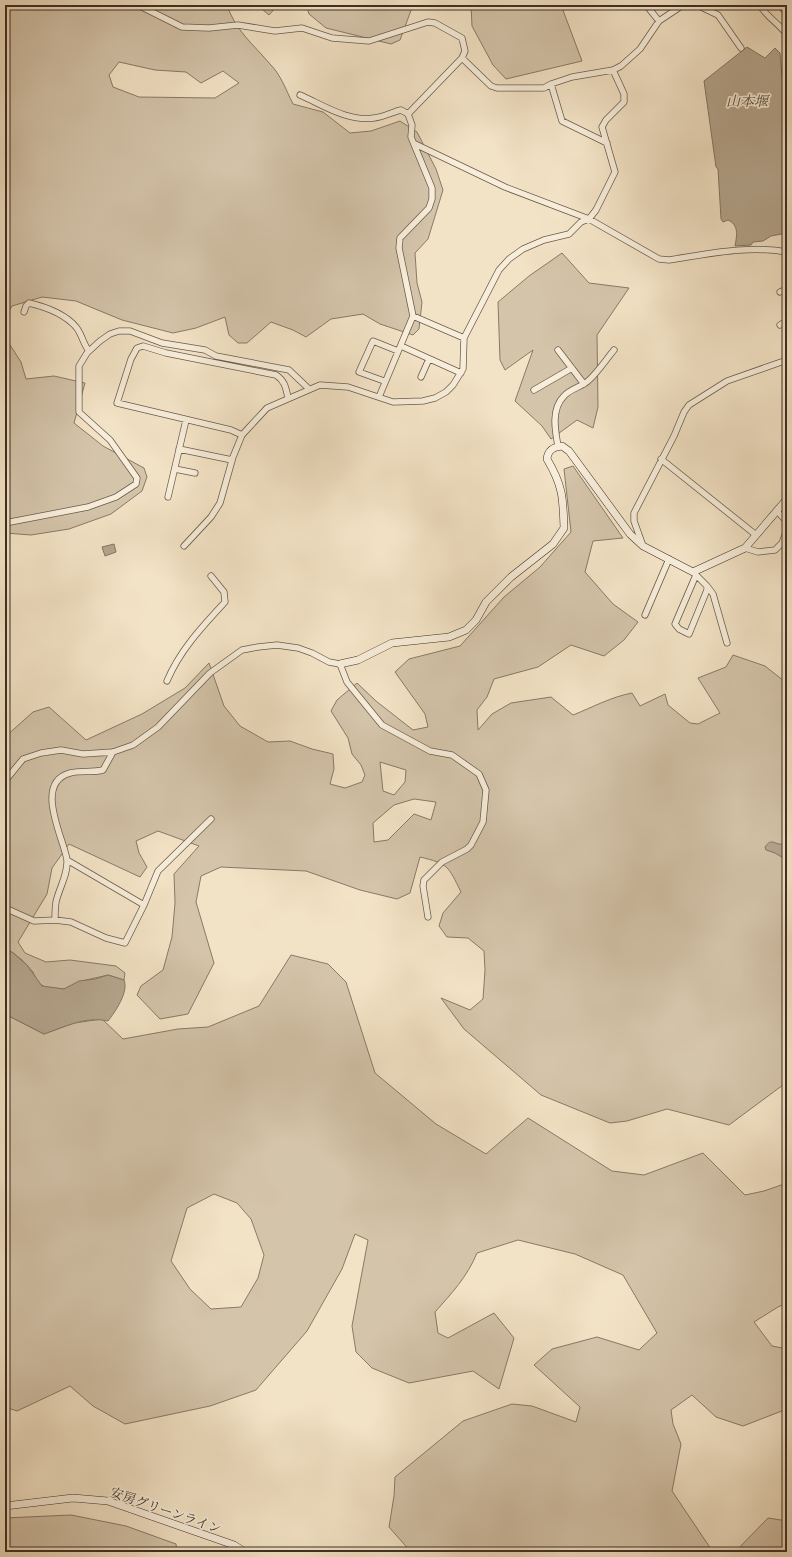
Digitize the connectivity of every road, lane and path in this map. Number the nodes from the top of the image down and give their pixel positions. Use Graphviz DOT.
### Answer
graph roads {
  1 [pos="138,5"];
  2 [pos="646,5"];
  3 [pos="683,5"];
  4 [pos="697,5"];
  5 [pos="760,5"];
  6 [pos="659,21"];
  7 [pos="787,35"];
  8 [pos="742,48"];
  9 [pos="462,58"];
  10 [pos="613,70"];
  11 [pos="551,84"];
  12 [pos="300,94"];
  13 [pos="408,114"];
  14 [pos="607,143"];
  15 [pos="414,144"];
  16 [pos="589,219"];
  17 [pos="787,252"];
  18 [pos="787,289"];
  19 [pos="780,292"];
  20 [pos="24,312"];
  21 [pos="413,316"];
  22 [pos="787,321"];
  23 [pos="780,325"];
  24 [pos="464,338"];
  25 [pos="400,348"];
  26 [pos="558,350"];
  27 [pos="614,350"];
  28 [pos="89,351"];
  29 [pos="429,359"];
  30 [pos="787,360"];
  31 [pos="572,368"];
  32 [pos="461,373"];
  33 [pos="421,377"];
  34 [pos="384,382"];
  35 [pos="584,384"];
  36 [pos="308,388"];
  37 [pos="534,390"];
  38 [pos="379,397"];
  39 [pos="288,398"];
  40 [pos="186,420"];
  41 [pos="242,435"];
  42 [pos="558,446"];
  43 [pos="179,449"];
  44 [pos="661,459"];
  45 [pos="232,460"];
  46 [pos="175,469"];
  47 [pos="194,473"];
  48 [pos="168,497"];
  49 [pos="787,499"];
  50 [pos="777,511"];
  51 [pos="787,522"];
  52 [pos="5,523"];
  53 [pos="787,530"];
  54 [pos="756,535"];
  55 [pos="184,546"];
  56 [pos="643,546"];
  57 [pos="745,548"];
  58 [pos="669,559"];
  59 [pos="695,574"];
  60 [pos="211,576"];
  61 [pos="707,586"];
  62 [pos="645,615"];
  63 [pos="727,643"];
  64 [pos="340,664"];
  65 [pos="167,681"];
  66 [pos="113,752"];
  67 [pos="5,781"];
  68 [pos="210,819"];
  69 [pos="67,860"];
  70 [pos="144,905"];
  71 [pos="5,908"];
  72 [pos="428,917"];
  73 [pos="55,920"];
  74 [pos="5,1506"];
  75 [pos="245,1552"];
  1 -- 9 [label="street"];
  2 -- 6 [label="street"];
  3 -- 6 [label="street"];
  4 -- 8 [label="street"];
  5 -- 7 [label="street"];
  6 -- 10 [label="street"];
  9 -- 11 [label="street"];
  9 -- 13 [label="street"];
  10 -- 11 [label="street"];
  10 -- 14 [label="street"];
  11 -- 14 [label="street"];
  12 -- 13 [label="street"];
  13 -- 15 [label="street"];
  14 -- 16 [label="street"];
  15 -- 16 [label="street"];
  15 -- 21 [label="street"];
  16 -- 17 [label="street"];
  16 -- 24 [label="street"];
  18 -- 19 [label="street"];
  20 -- 28 [label="street"];
  21 -- 24 [label="street"];
  21 -- 25 [label="street"];
  22 -- 23 [label="street"];
  24 -- 32 [label="street"];
  25 -- 29 [label="street"];
  25 -- 34 [label="street"];
  25 -- 34 [label="street"];
  26 -- 31 [label="street"];
  27 -- 35 [label="street"];
  28 -- 36 [label="street"];
  28 -- 52 [label="street"];
  29 -- 32 [label="street"];
  29 -- 33 [label="street"];
  30 -- 44 [label="street"];
  31 -- 35 [label="street"];
  31 -- 37 [label="street"];
  32 -- 38 [label="street"];
  34 -- 38 [label="street"];
  35 -- 42 [label="street"];
  36 -- 38 [label="street"];
  36 -- 39 [label="street"];
  39 -- 40 [label="street"];
  39 -- 41 [label="street"];
  40 -- 41 [label="street"];
  40 -- 43 [label="street"];
  41 -- 45 [label="street"];
  42 -- 56 [label="street"];
  42 -- 64 [label="street"];
  43 -- 45 [label="street"];
  43 -- 46 [label="street"];
  44 -- 54 [label="street"];
  44 -- 56 [label="street"];
  45 -- 55 [label="street"];
  46 -- 47 [label="street"];
  46 -- 48 [label="street"];
  49 -- 50 [label="street"];
  50 -- 51 [label="street"];
  50 -- 54 [label="street"];
  53 -- 57 [label="street"];
  54 -- 57 [label="street"];
  56 -- 58 [label="street"];
  57 -- 59 [label="street"];
  58 -- 59 [label="street"];
  58 -- 62 [label="street"];
  59 -- 61 [label="street"];
  59 -- 61 [label="street"];
  60 -- 65 [label="street"];
  61 -- 63 [label="street"];
  64 -- 66 [label="street"];
  64 -- 72 [label="street"];
  66 -- 67 [label="street"];
  66 -- 69 [label="street"];
  68 -- 70 [label="street"];
  69 -- 70 [label="street"];
  69 -- 73 [label="street"];
  70 -- 73 [label="street"];
  71 -- 73 [label="street"];
  74 -- 75 [label="street, 安房グリーンライン"];
}
